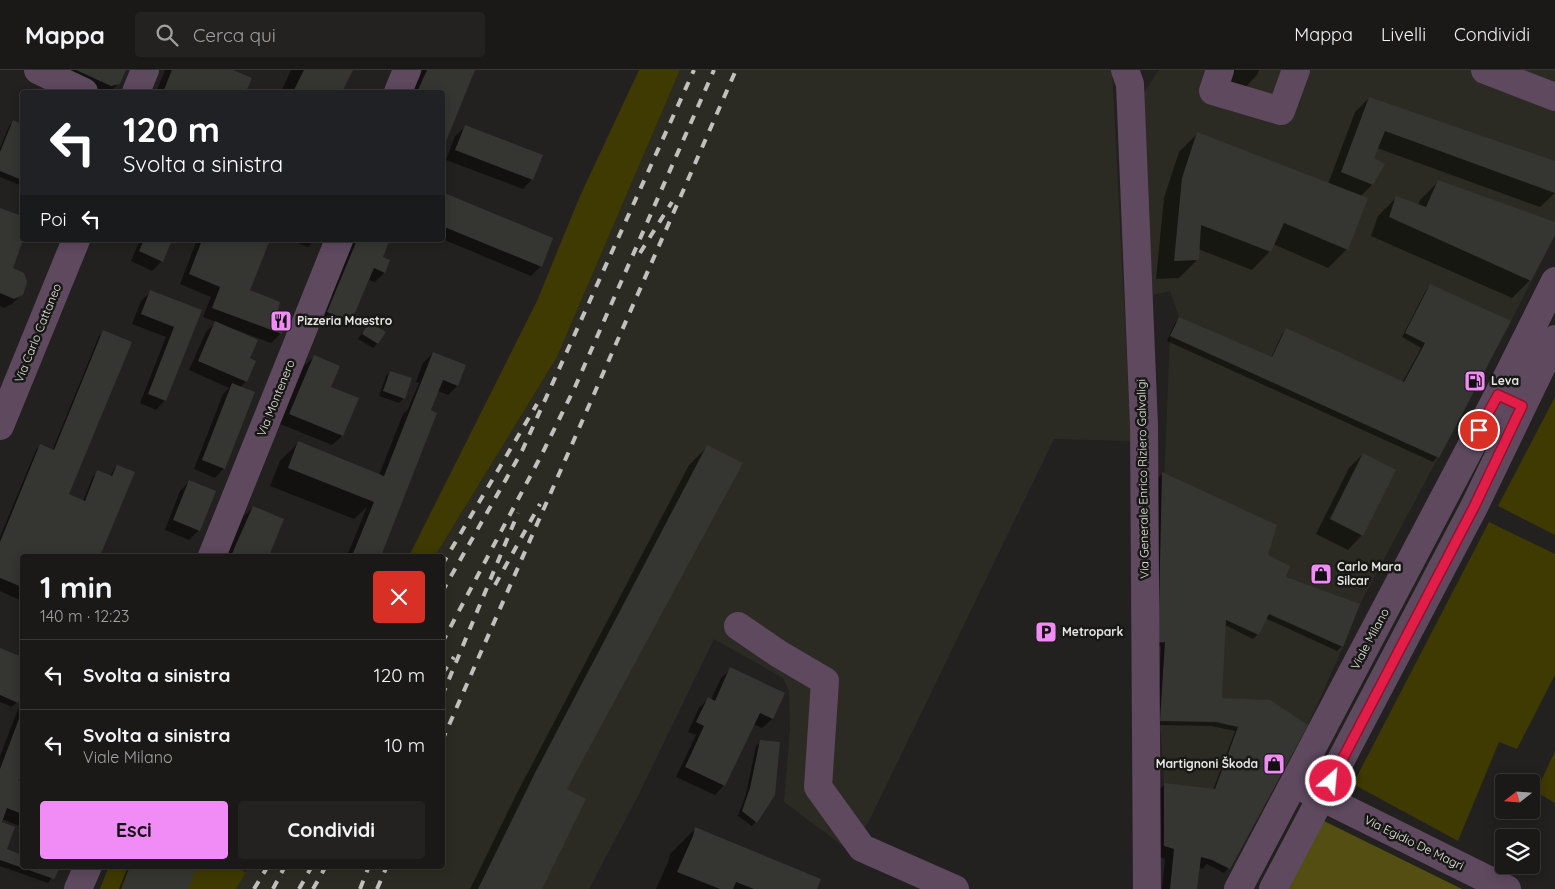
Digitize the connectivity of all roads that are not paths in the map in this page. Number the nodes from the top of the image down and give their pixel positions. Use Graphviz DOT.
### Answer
graph roads {
  1 [pos="38,70"];
  2 [pos="145,70"];
  3 [pos="407,70"];
  4 [pos="1220,70"];
  5 [pos="1296,70"];
  6 [pos="1485,70"];
  7 [pos="1132,75"];
  8 [pos="80,90"];
  9 [pos="137,90"];
  10 [pos="399,90"];
  11 [pos="1555,97"];
  12 [pos="75,242"];
  13 [pos="338,242"];
  14 [pos="1554,284"];
  15 [pos="1555,339"];
  16 [pos="1498,395"];
  17 [pos="1522,406"];
  18 [pos="0,426"];
  19 [pos="213,554"];
  20 [pos="738,626"];
  21 [pos="1294,784"];
  22 [pos="1322,798"];
  23 [pos="87,869"];
  24 [pos="78,889"];
  25 [pos="955,889"];
  26 [pos="1147,889"];
  27 [pos="1238,889"];
  28 [pos="1273,889"];
  29 [pos="1508,889"];
  1 -- 8 [label="street"];
  2 -- 9 [label="street"];
  3 -- 10 [label="street"];
  4 -- 5 [label="street"];
  6 -- 11 [label="street"];
  7 -- 26 [label="street, Via Generale Enrico Riziero Galvaligi"];
  12 -- 18 [label="street, Via Carlo Cattaneo"];
  13 -- 19 [label="street, Via Montenero"];
  14 -- 16 [label="street, Viale Milano"];
  15 -- 17 [label="street"];
  16 -- 17 [label="street"];
  16 -- 21 [label="street, Viale Milano"];
  17 -- 22 [label="street"];
  20 -- 25 [label="street"];
  21 -- 22 [label="street, Via Egidio De Magri"];
  21 -- 27 [label="street, Viale Milano"];
  22 -- 28 [label="street"];
  22 -- 29 [label="street, Via Egidio De Magri"];
  23 -- 24 [label="street"];
}
